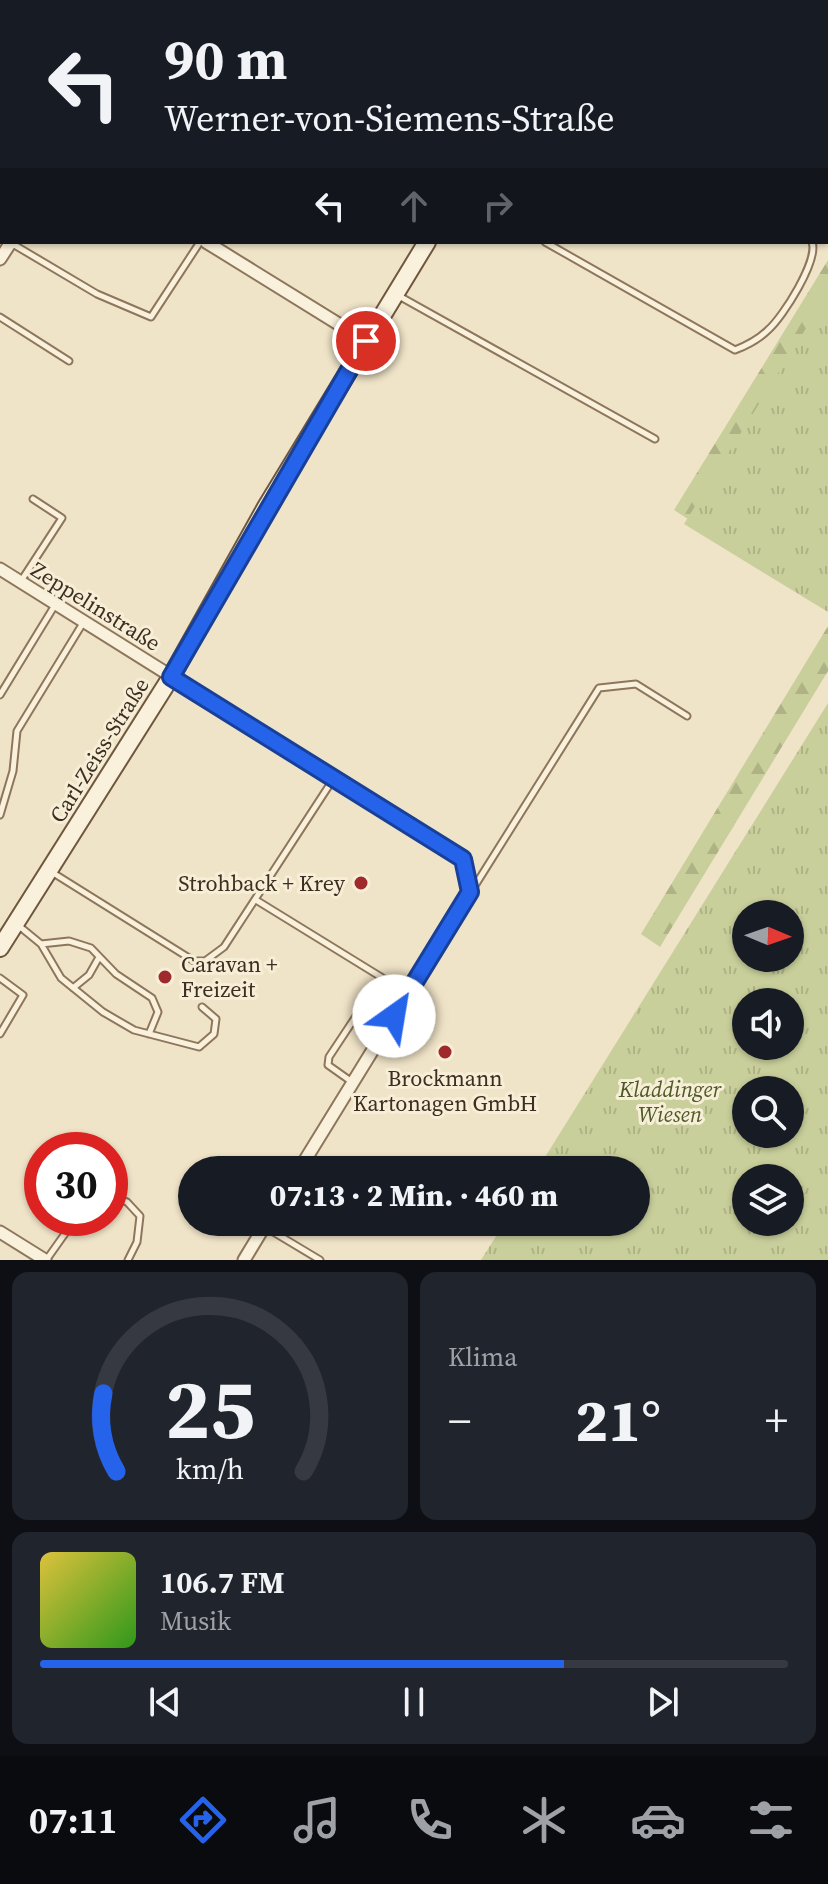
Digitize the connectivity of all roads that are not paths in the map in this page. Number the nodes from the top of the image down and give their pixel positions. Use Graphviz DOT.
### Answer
graph roads {
  1 [pos="13,244"];
  2 [pos="199,244"];
  3 [pos="209,244"];
  4 [pos="426,244"];
  5 [pos="549,244"];
  6 [pos="812,244"];
  7 [pos="395,294"];
  8 [pos="0,317"];
  9 [pos="366,341"];
  10 [pos="69,361"];
  11 [pos="655,439"];
  12 [pos="33,499"];
  13 [pos="0,569"];
  14 [pos="20,582"];
  15 [pos="56,604"];
  16 [pos="84,622"];
  17 [pos="171,677"];
  18 [pos="0,695"];
  19 [pos="687,716"];
  20 [pos="334,778"];
  21 [pos="0,815"];
  22 [pos="50,870"];
  23 [pos="470,892"];
  24 [pos="256,900"];
  25 [pos="15,923"];
  26 [pos="41,944"];
  27 [pos="0,948"];
  28 [pos="98,959"];
  29 [pos="0,978"];
  30 [pos="386,980"];
  31 [pos="73,988"];
  32 [pos="408,993"];
  33 [pos="202,1007"];
  34 [pos="0,1034"];
  35 [pos="149,1034"];
  36 [pos="353,1082"];
  37 [pos="308,1156"];
  38 [pos="128,1203"];
  39 [pos="0,1232"];
  40 [pos="63,1236"];
  41 [pos="260,1236"];
  42 [pos="284,1236"];
  43 [pos="248,1258"];
  44 [pos="46,1260"];
  45 [pos="128,1260"];
  46 [pos="320,1260"];
  1 -- 2 [label="lane"];
  3 -- 9 [label="street"];
  4 -- 7 [label="main road, Carl-Zeiss-Straße"];
  5 -- 6 [label="lane"];
  7 -- 9 [label="main road, Carl-Zeiss-Straße"];
  7 -- 11 [label="lane"];
  8 -- 10 [label="lane"];
  9 -- 17 [label="main road, Carl-Zeiss-Straße"];
  12 -- 14 [label="lane"];
  13 -- 14 [label="street, Zeppelinstraße"];
  14 -- 15 [label="street, Zeppelinstraße"];
  15 -- 16 [label="street, Zeppelinstraße"];
  15 -- 18 [label="lane"];
  16 -- 17 [label="street, Zeppelinstraße"];
  16 -- 21 [label="lane"];
  17 -- 20 [label="street, Zeppelinstraße"];
  17 -- 22 [label="main road, Carl-Zeiss-Straße"];
  19 -- 23 [label="lane"];
  20 -- 23 [label="street, Zeppelinstraße"];
  20 -- 24 [label="lane"];
  22 -- 24 [label="lane"];
  22 -- 25 [label="main road, Carl-Zeiss-Straße"];
  23 -- 32 [label="street"];
  24 -- 30 [label="lane"];
  25 -- 26 [label="lane"];
  25 -- 27 [label="main road, Carl-Zeiss-Straße"];
  26 -- 28 [label="lane"];
  26 -- 31 [label="lane"];
  28 -- 31 [label="lane"];
  28 -- 35 [label="lane"];
  29 -- 34 [label="lane"];
  30 -- 32 [label="lane"];
  30 -- 36 [label="lane"];
  31 -- 35 [label="lane"];
  32 -- 36 [label="street"];
  33 -- 35 [label="lane"];
  36 -- 37 [label="street"];
  38 -- 45 [label="lane"];
  39 -- 44 [label="street"];
  40 -- 44 [label="lane"];
  41 -- 43 [label="street"];
  42 -- 46 [label="lane"];
}
